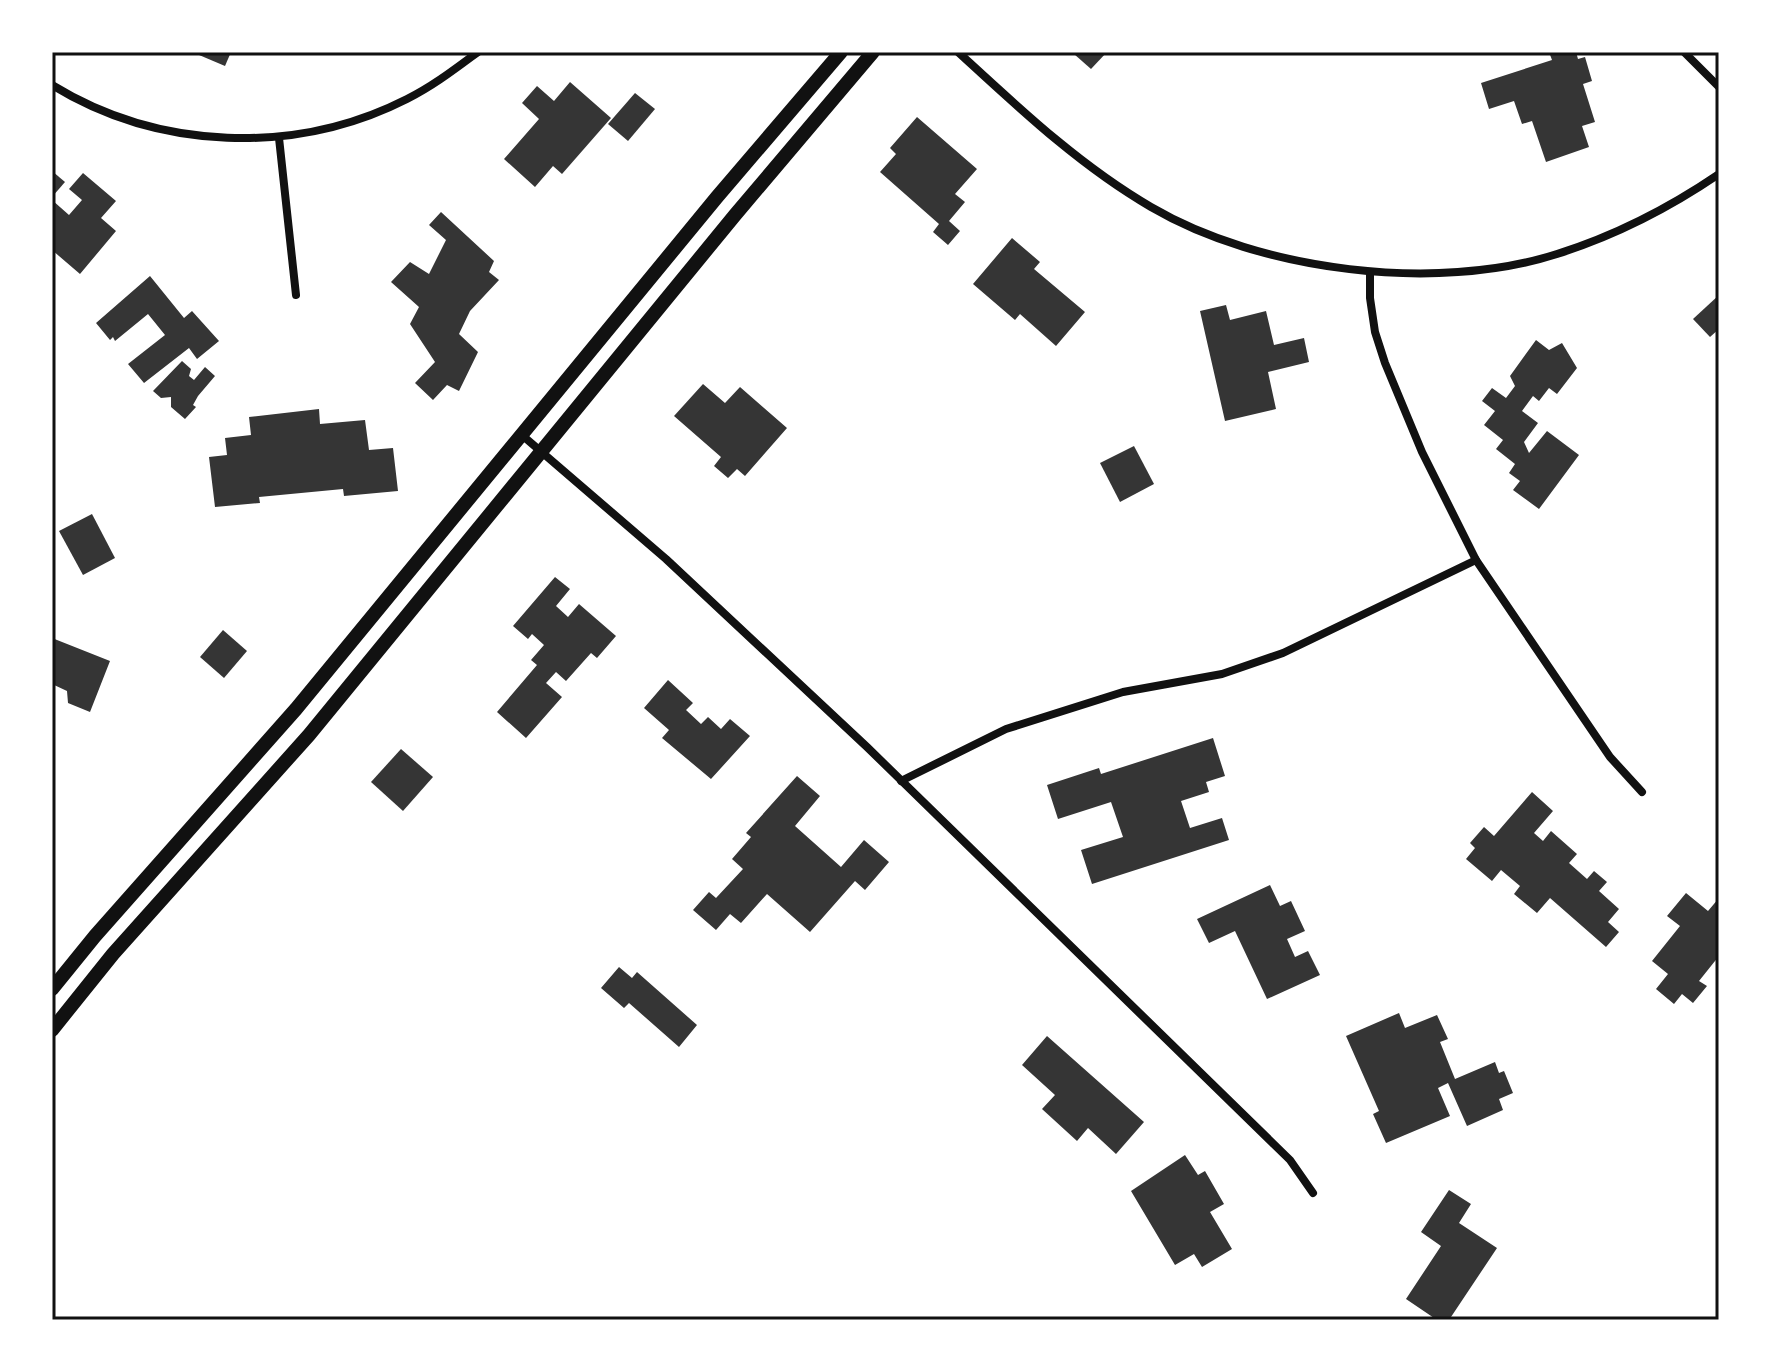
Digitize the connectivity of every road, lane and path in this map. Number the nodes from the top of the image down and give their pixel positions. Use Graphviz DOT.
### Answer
graph roads {
  1 [pos="478,52"];
  2 [pos="841,52"];
  3 [pos="873,52"];
  4 [pos="958,52"];
  5 [pos="1684,52"];
  6 [pos="52,85"];
  7 [pos="1719,87"];
  8 [pos="279,138"];
  9 [pos="1719,174"];
  10 [pos="1370,272"];
  11 [pos="296,295"];
  12 [pos="523,436"];
  13 [pos="542,451"];
  14 [pos="1476,560"];
  15 [pos="901,781"];
  16 [pos="1642,792"];
  17 [pos="52,989"];
  18 [pos="52,1030"];
  19 [pos="1313,1193"];
  1 -- 8 [label="street"];
  2 -- 12 [label="street"];
  3 -- 13 [label="street"];
  4 -- 10 [label="street"];
  5 -- 7 [label="street"];
  6 -- 8 [label="street"];
  8 -- 11 [label="street"];
  9 -- 10 [label="street"];
  10 -- 14 [label="street"];
  12 -- 13 [label="street"];
  12 -- 17 [label="street"];
  13 -- 15 [label="street"];
  13 -- 18 [label="street"];
  14 -- 15 [label="street"];
  14 -- 16 [label="street"];
  15 -- 19 [label="street"];
}
